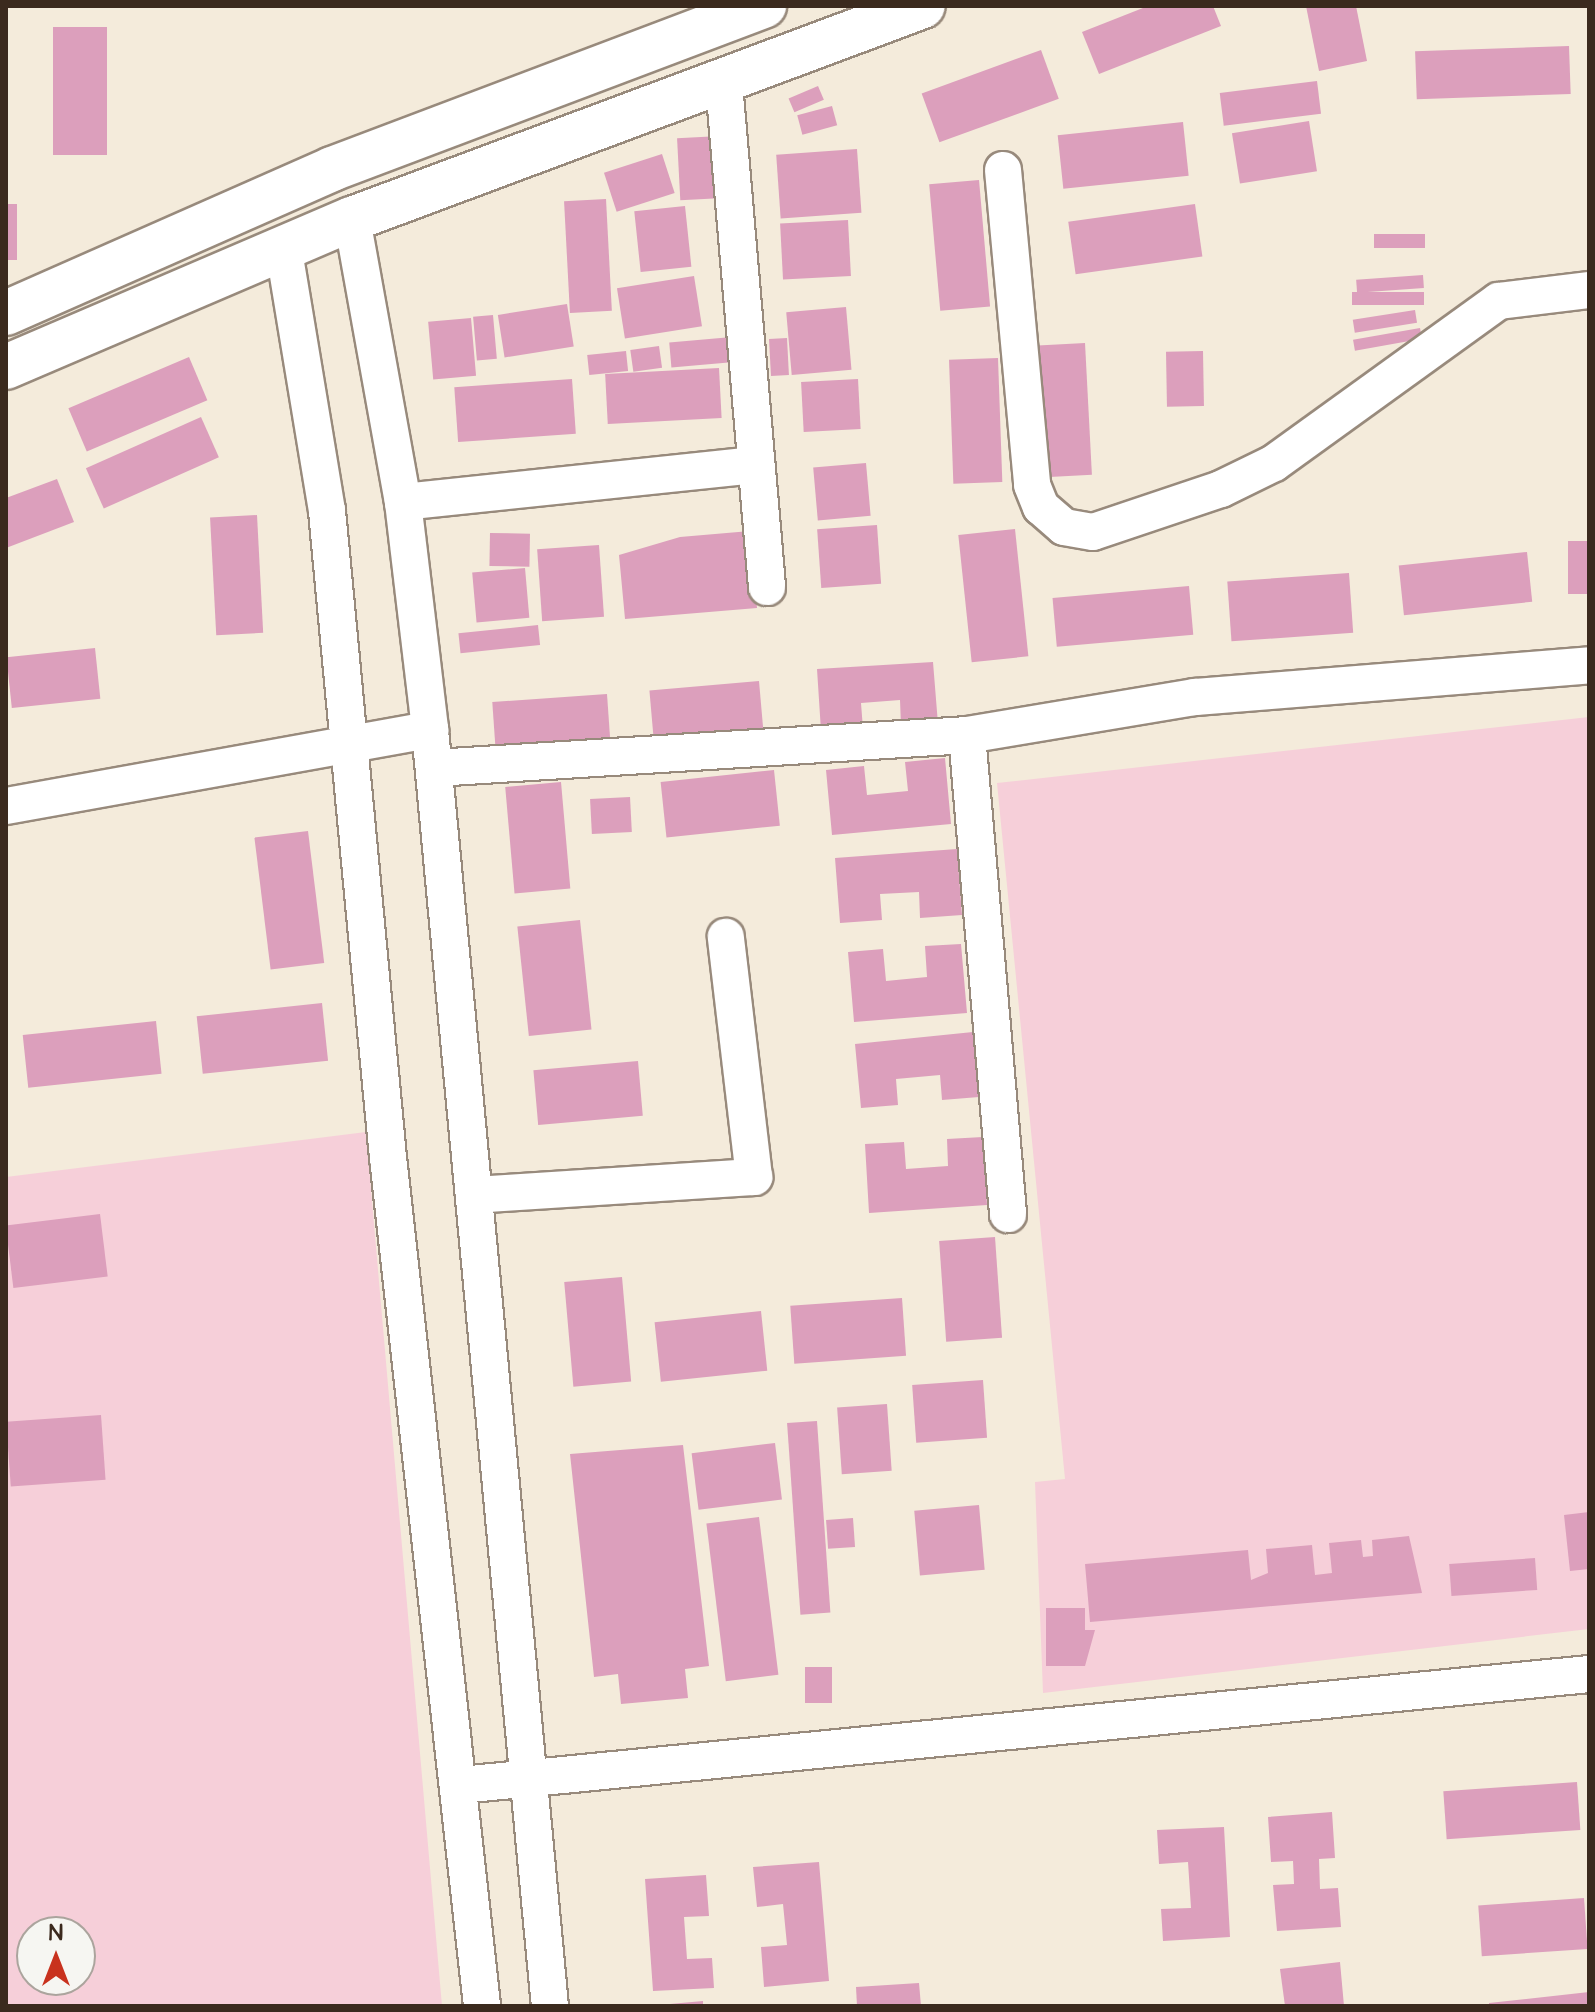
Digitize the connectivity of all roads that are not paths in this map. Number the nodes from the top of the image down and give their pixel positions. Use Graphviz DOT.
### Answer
graph roads {
  1 [pos="764,6"];
  2 [pos="923,6"];
  3 [pos="724,84"];
  4 [pos="1003,170"];
  5 [pos="352,219"];
  6 [pos="284,251"];
  7 [pos="1589,290"];
  8 [pos="6,313"];
  9 [pos="6,367"];
  10 [pos="756,465"];
  11 [pos="403,502"];
  12 [pos="767,587"];
  13 [pos="1589,665"];
  14 [pos="430,730"];
  15 [pos="967,735"];
  16 [pos="351,743"];
  17 [pos="434,768"];
  18 [pos="6,806"];
  19 [pos="726,937"];
  20 [pos="474,1195"];
  21 [pos="1008,1214"];
  22 [pos="1589,1674"];
  23 [pos="528,1782"];
  24 [pos="461,1785"];
  25 [pos="482,2006"];
  26 [pos="550,2006"];
  1 -- 8 [label="main road"];
  2 -- 3 [label="main road"];
  3 -- 5 [label="main road"];
  3 -- 10 [label="street"];
  4 -- 7 [label="street"];
  5 -- 6 [label="main road"];
  5 -- 11 [label="street"];
  6 -- 9 [label="main road"];
  6 -- 16 [label="street"];
  10 -- 11 [label="street"];
  10 -- 12 [label="street"];
  11 -- 14 [label="street"];
  13 -- 15 [label="street"];
  14 -- 16 [label="street"];
  14 -- 17 [label="street"];
  15 -- 17 [label="street"];
  15 -- 21 [label="street"];
  16 -- 18 [label="street"];
  16 -- 24 [label="street"];
  17 -- 20 [label="street"];
  19 -- 20 [label="street"];
  20 -- 23 [label="street"];
  22 -- 23 [label="street"];
  23 -- 24 [label="street"];
  23 -- 26 [label="street"];
  24 -- 25 [label="street"];
}
